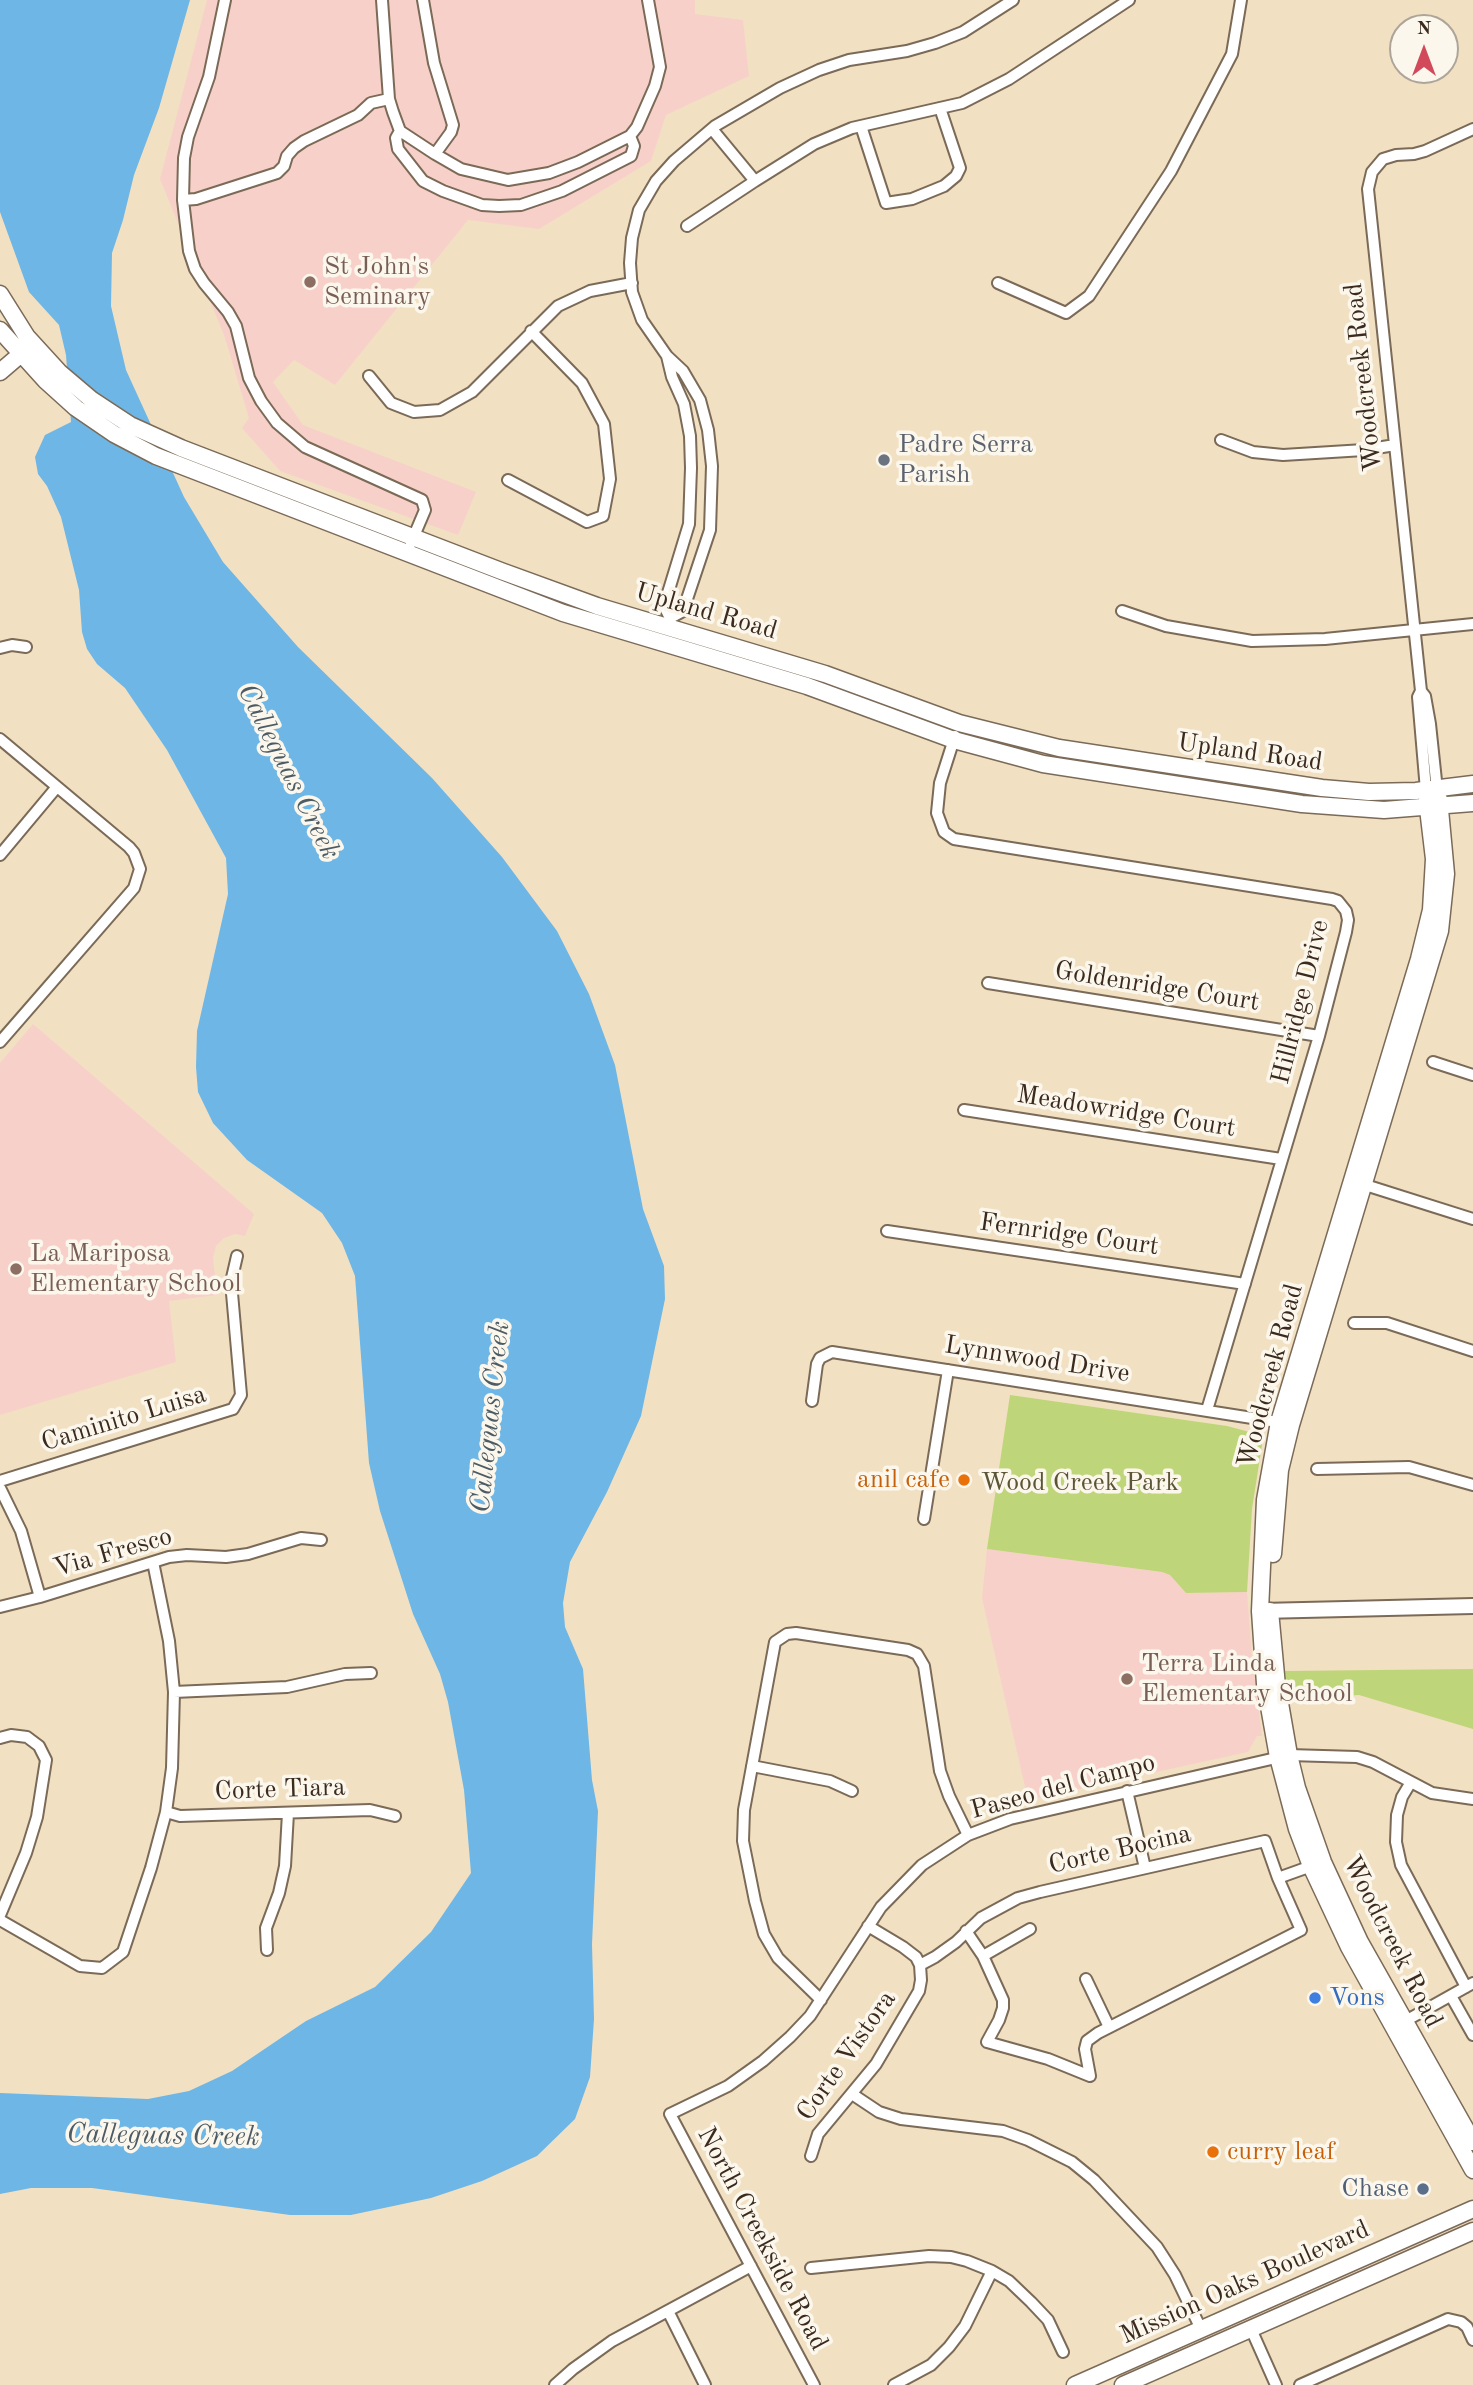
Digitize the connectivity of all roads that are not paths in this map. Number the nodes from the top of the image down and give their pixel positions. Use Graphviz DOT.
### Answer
graph roads {
  1 [pos="225,0"];
  2 [pos="383,0"];
  3 [pos="423,0"];
  4 [pos="648,0"];
  5 [pos="1013,0"];
  6 [pos="1129,0"];
  7 [pos="1241,0"];
  8 [pos="389,99"];
  9 [pos="940,108"];
  10 [pos="861,125"];
  11 [pos="712,129"];
  12 [pos="1473,129"];
  13 [pos="400,131"];
  14 [pos="630,136"];
  15 [pos="435,154"];
  16 [pos="755,181"];
  17 [pos="183,200"];
  18 [pos="687,226"];
  19 [pos="632,283"];
  20 [pos="998,283"];
  21 [pos="0,294"];
  22 [pos="531,331"];
  23 [pos="27,337"];
  24 [pos="3,340"];
  25 [pos="22,354"];
  26 [pos="667,356"];
  27 [pos="0,372"];
  28 [pos="369,376"];
  29 [pos="1221,440"];
  30 [pos="1395,445"];
  31 [pos="508,480"];
  32 [pos="414,538"];
  33 [pos="407,554"];
  34 [pos="1122,611"];
  35 [pos="1473,624"];
  36 [pos="1413,630"];
  37 [pos="26,647"];
  38 [pos="0,648"];
  39 [pos="959,723"];
  40 [pos="0,739"];
  41 [pos="954,740"];
  42 [pos="1473,784"];
  43 [pos="56,788"];
  44 [pos="1432,790"];
  45 [pos="1473,803"];
  46 [pos="1434,808"];
  47 [pos="0,855"];
  48 [pos="988,983"];
  49 [pos="1319,1036"];
  50 [pos="0,1042"];
  51 [pos="1433,1062"];
  52 [pos="1473,1075"];
  53 [pos="964,1110"];
  54 [pos="1282,1159"];
  55 [pos="1358,1183"];
  56 [pos="1473,1219"];
  57 [pos="887,1231"];
  58 [pos="237,1256"];
  59 [pos="1245,1284"];
  60 [pos="1354,1323"];
  61 [pos="1473,1351"];
  62 [pos="948,1370"];
  63 [pos="812,1401"];
  64 [pos="1207,1410"];
  65 [pos="1285,1423"];
  66 [pos="1317,1469"];
  67 [pos="0,1481"];
  68 [pos="1473,1485"];
  69 [pos="0,1488"];
  70 [pos="924,1519"];
  71 [pos="321,1540"];
  72 [pos="153,1562"];
  73 [pos="40,1597"];
  74 [pos="1473,1606"];
  75 [pos="0,1607"];
  76 [pos="1265,1610"];
  77 [pos="372,1673"];
  78 [pos="174,1692"];
  79 [pos="0,1738"];
  80 [pos="1283,1756"];
  81 [pos="752,1766"];
  82 [pos="1411,1782"];
  83 [pos="852,1791"];
  84 [pos="1127,1791"];
  85 [pos="1473,1799"];
  86 [pos="166,1812"];
  87 [pos="288,1813"];
  88 [pos="395,1816"];
  89 [pos="968,1835"];
  90 [pos="1317,1864"];
  91 [pos="1145,1868"];
  92 [pos="1278,1878"];
  93 [pos="0,1918"];
  94 [pos="867,1926"];
  95 [pos="1030,1929"];
  96 [pos="966,1931"];
  97 [pos="267,1950"];
  98 [pos="982,1956"];
  99 [pos="920,1965"];
  100 [pos="1086,1979"];
  101 [pos="1469,1985"];
  102 [pos="1451,1996"];
  103 [pos="821,2000"];
  104 [pos="1400,2024"];
  105 [pos="1110,2027"];
  106 [pos="1473,2035"];
  107 [pos="852,2094"];
  108 [pos="670,2114"];
  109 [pos="1473,2142"];
  110 [pos="811,2156"];
  111 [pos="1473,2170"];
  112 [pos="1473,2209"];
  113 [pos="1473,2231"];
  114 [pos="751,2266"];
  115 [pos="811,2268"];
  116 [pos="992,2271"];
  117 [pos="668,2311"];
  118 [pos="1201,2329"];
  119 [pos="1251,2329"];
  120 [pos="1473,2340"];
  121 [pos="1063,2352"];
  122 [pos="555,2385"];
  123 [pos="705,2385"];
  124 [pos="814,2385"];
  125 [pos="894,2385"];
  126 [pos="1075,2385"];
  127 [pos="1123,2385"];
  128 [pos="1276,2385"];
  129 [pos="1300,2385"];
  1 -- 17 [label="street"];
  2 -- 8 [label="street"];
  3 -- 15 [label="street"];
  4 -- 14 [label="street"];
  5 -- 11 [label="street"];
  6 -- 9 [label="street"];
  7 -- 20 [label="street"];
  8 -- 13 [label="street"];
  8 -- 17 [label="street"];
  9 -- 10 [label="street"];
  9 -- 10 [label="street"];
  10 -- 16 [label="street"];
  11 -- 16 [label="street"];
  11 -- 19 [label="street"];
  12 -- 30 [label="street, Woodcreek Road"];
  13 -- 14 [label="street"];
  13 -- 15 [label="street"];
  14 -- 15 [label="street"];
  16 -- 18 [label="street"];
  17 -- 32 [label="street"];
  19 -- 22 [label="street"];
  19 -- 26 [label="street"];
  21 -- 23 [label="main road, Upland Road"];
  22 -- 28 [label="street"];
  22 -- 31 [label="street"];
  23 -- 24 [label="main road"];
  23 -- 25 [label="main road"];
  23 -- 32 [label="main road, Upland Road"];
  24 -- 25 [label="main road, Upland Road"];
  25 -- 27 [label="main road"];
  25 -- 33 [label="main road, Upland Road"];
  26 -- 26 [label="street"];
  29 -- 30 [label="street"];
  30 -- 36 [label="street, Woodcreek Road"];
  32 -- 33 [label="street"];
  32 -- 39 [label="main road, Upland Road"];
  33 -- 41 [label="main road, Upland Road"];
  34 -- 36 [label="street"];
  35 -- 36 [label="street"];
  36 -- 44 [label="street, Woodcreek Road"];
  37 -- 38 [label="street"];
  39 -- 41 [label="street, Hillridge Drive"];
  39 -- 44 [label="main road, Upland Road"];
  40 -- 43 [label="street"];
  41 -- 46 [label="main road, Upland Road"];
  41 -- 49 [label="street, Hillridge Drive"];
  42 -- 44 [label="main road, Upland Road"];
  43 -- 47 [label="street"];
  43 -- 50 [label="street"];
  44 -- 46 [label="main road, Woodcreek Road"];
  45 -- 46 [label="main road, Upland Road"];
  46 -- 55 [label="main road, Woodcreek Road"];
  48 -- 49 [label="street, Goldenridge Court"];
  49 -- 54 [label="street, Hillridge Drive"];
  51 -- 52 [label="street"];
  53 -- 54 [label="street, Meadowridge Court"];
  54 -- 59 [label="street, Hillridge Drive"];
  55 -- 56 [label="street"];
  55 -- 65 [label="main road, Woodcreek Road"];
  57 -- 59 [label="street, Fernridge Court"];
  58 -- 67 [label="street, Caminito Luisa"];
  59 -- 64 [label="street, Hillridge Drive"];
  60 -- 61 [label="street"];
  62 -- 63 [label="street, Lynnwood Drive"];
  62 -- 64 [label="street, Lynnwood Drive"];
  62 -- 70 [label="street"];
  64 -- 65 [label="street, Lynnwood Drive"];
  65 -- 76 [label="main road, Woodcreek Road"];
  66 -- 68 [label="street"];
  69 -- 73 [label="street"];
  71 -- 72 [label="street, Via Fresco"];
  72 -- 73 [label="street, Via Fresco"];
  72 -- 78 [label="street"];
  73 -- 75 [label="street, Via Fresco"];
  74 -- 76 [label="street"];
  76 -- 80 [label="main road, Woodcreek Road"];
  77 -- 78 [label="street"];
  78 -- 86 [label="street"];
  79 -- 93 [label="street"];
  80 -- 82 [label="street, Paseo del Campo"];
  80 -- 84 [label="street, Paseo del Campo"];
  80 -- 90 [label="main road, Woodcreek Road"];
  81 -- 83 [label="street"];
  81 -- 89 [label="street"];
  81 -- 103 [label="street"];
  82 -- 85 [label="street, Paseo del Campo"];
  82 -- 101 [label="street"];
  84 -- 89 [label="street, Paseo del Campo"];
  84 -- 91 [label="street"];
  86 -- 87 [label="street, Corte Tiara"];
  86 -- 93 [label="street"];
  87 -- 88 [label="street, Corte Tiara"];
  87 -- 97 [label="street"];
  89 -- 94 [label="street, Paseo del Campo"];
  90 -- 92 [label="street"];
  90 -- 104 [label="main road, Woodcreek Road"];
  91 -- 92 [label="street, Corte Bocina"];
  91 -- 96 [label="street, Corte Bocina"];
  92 -- 105 [label="street"];
  94 -- 99 [label="street"];
  94 -- 103 [label="street, Paseo del Campo"];
  95 -- 98 [label="street"];
  96 -- 98 [label="street"];
  96 -- 99 [label="street, Corte Bocina"];
  98 -- 105 [label="street"];
  99 -- 107 [label="street, Corte Vistora"];
  100 -- 105 [label="street"];
  101 -- 102 [label="street"];
  102 -- 104 [label="street"];
  102 -- 106 [label="street"];
  103 -- 108 [label="street, Paseo del Campo"];
  104 -- 109 [label="main road, Woodcreek Road"];
  104 -- 111 [label="main road, Woodcreek Road"];
  107 -- 110 [label="street, Corte Vistora"];
  107 -- 118 [label="street"];
  108 -- 114 [label="street, North Creekside Road"];
  112 -- 118 [label="main road, Mission Oaks Boulevard"];
  113 -- 119 [label="main road, Mission Oaks Boulevard"];
  114 -- 117 [label="street"];
  114 -- 124 [label="street, North Creekside Road"];
  115 -- 116 [label="street"];
  116 -- 121 [label="street"];
  116 -- 125 [label="street"];
  117 -- 122 [label="street"];
  117 -- 123 [label="street"];
  118 -- 126 [label="main road, Mission Oaks Boulevard"];
  119 -- 127 [label="main road, Mission Oaks Boulevard"];
  119 -- 128 [label="street"];
  120 -- 129 [label="street"];
}
